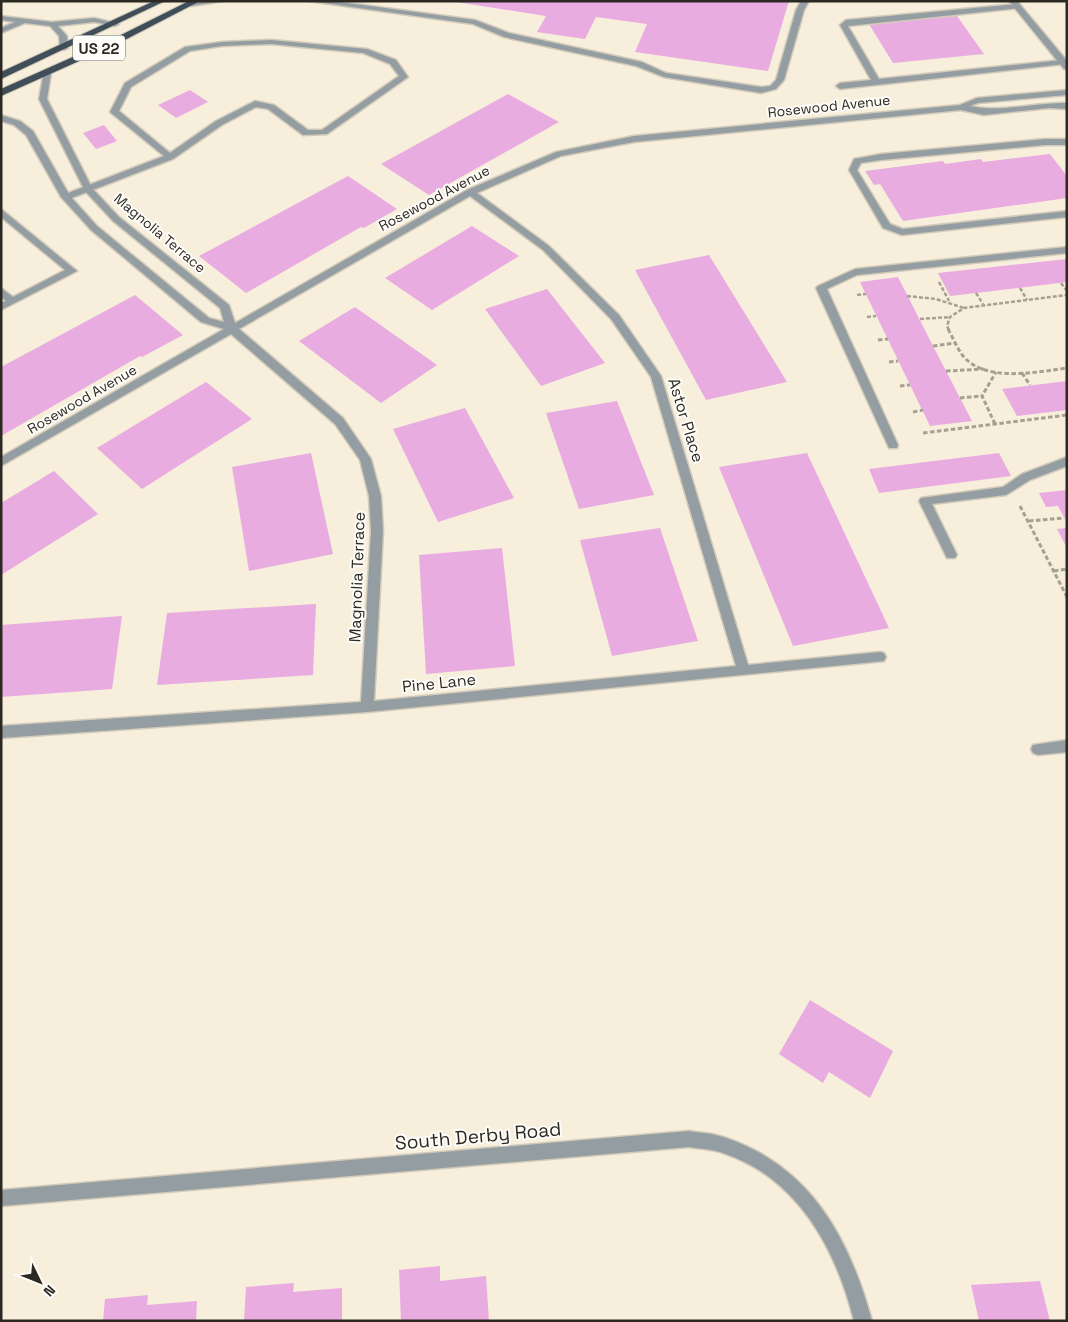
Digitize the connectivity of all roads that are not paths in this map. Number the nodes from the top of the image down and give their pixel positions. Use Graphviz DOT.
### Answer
graph roads {
  1 [pos="220,1"];
  2 [pos="312,1"];
  3 [pos="805,1"];
  4 [pos="158,2"];
  5 [pos="193,2"];
  6 [pos="1015,4"];
  7 [pos="1,18"];
  8 [pos="26,20"];
  9 [pos="52,24"];
  10 [pos="115,24"];
  11 [pos="1,31"];
  12 [pos="64,48"];
  13 [pos="1065,65"];
  14 [pos="47,72"];
  15 [pos="1,76"];
  16 [pos="876,82"];
  17 [pos="840,86"];
  18 [pos="1067,92"];
  19 [pos="1,93"];
  20 [pos="1067,106"];
  21 [pos="961,107"];
  22 [pos="1,118"];
  23 [pos="1067,142"];
  24 [pos="170,157"];
  25 [pos="88,189"];
  26 [pos="470,192"];
  27 [pos="66,197"];
  28 [pos="1,212"];
  29 [pos="1067,214"];
  30 [pos="1067,250"];
  31 [pos="1,291"];
  32 [pos="12,301"];
  33 [pos="1,307"];
  34 [pos="231,328"];
  35 [pos="893,445"];
  36 [pos="1067,461"];
  37 [pos="1,462"];
  38 [pos="951,555"];
  39 [pos="880,657"];
  40 [pos="743,669"];
  41 [pos="367,707"];
  42 [pos="1,732"];
  43 [pos="1067,746"];
  44 [pos="1038,749"];
  45 [pos="1,1198"];
  46 [pos="863,1321"];
  1 -- 5 [label="street"];
  2 -- 3 [label="street"];
  4 -- 10 [label="highway, US 22"];
  5 -- 14 [label="highway, US 22"];
  6 -- 13 [label="street"];
  6 -- 16 [label="street"];
  7 -- 8 [label="street"];
  8 -- 9 [label="street"];
  8 -- 11 [label="street"];
  9 -- 10 [label="street"];
  9 -- 12 [label="street"];
  10 -- 12 [label="highway, US 22"];
  12 -- 15 [label="highway, US 22"];
  13 -- 16 [label="street"];
  14 -- 19 [label="highway, US 22"];
  14 -- 25 [label="street, Magnolia Terrace"];
  16 -- 17 [label="street"];
  18 -- 21 [label="street, Rosewood Avenue"];
  20 -- 21 [label="street, Rosewood Avenue"];
  21 -- 26 [label="street, Rosewood Avenue"];
  22 -- 27 [label="street, Magnolia Terrace"];
  23 -- 29 [label="street"];
  24 -- 24 [label="street"];
  24 -- 25 [label="street"];
  25 -- 27 [label="street"];
  25 -- 34 [label="street, Magnolia Terrace"];
  26 -- 34 [label="street, Rosewood Avenue"];
  26 -- 40 [label="street, Astor Place"];
  27 -- 34 [label="street, Magnolia Terrace"];
  28 -- 32 [label="street"];
  30 -- 35 [label="street"];
  31 -- 32 [label="street"];
  32 -- 33 [label="street"];
  34 -- 37 [label="street, Rosewood Avenue"];
  34 -- 41 [label="street, Magnolia Terrace"];
  36 -- 38 [label="street"];
  39 -- 40 [label="street, Pine Lane"];
  40 -- 41 [label="street, Pine Lane"];
  41 -- 42 [label="street, Pine Lane"];
  43 -- 44 [label="street"];
  45 -- 46 [label="street, South Derby Road"];
}
